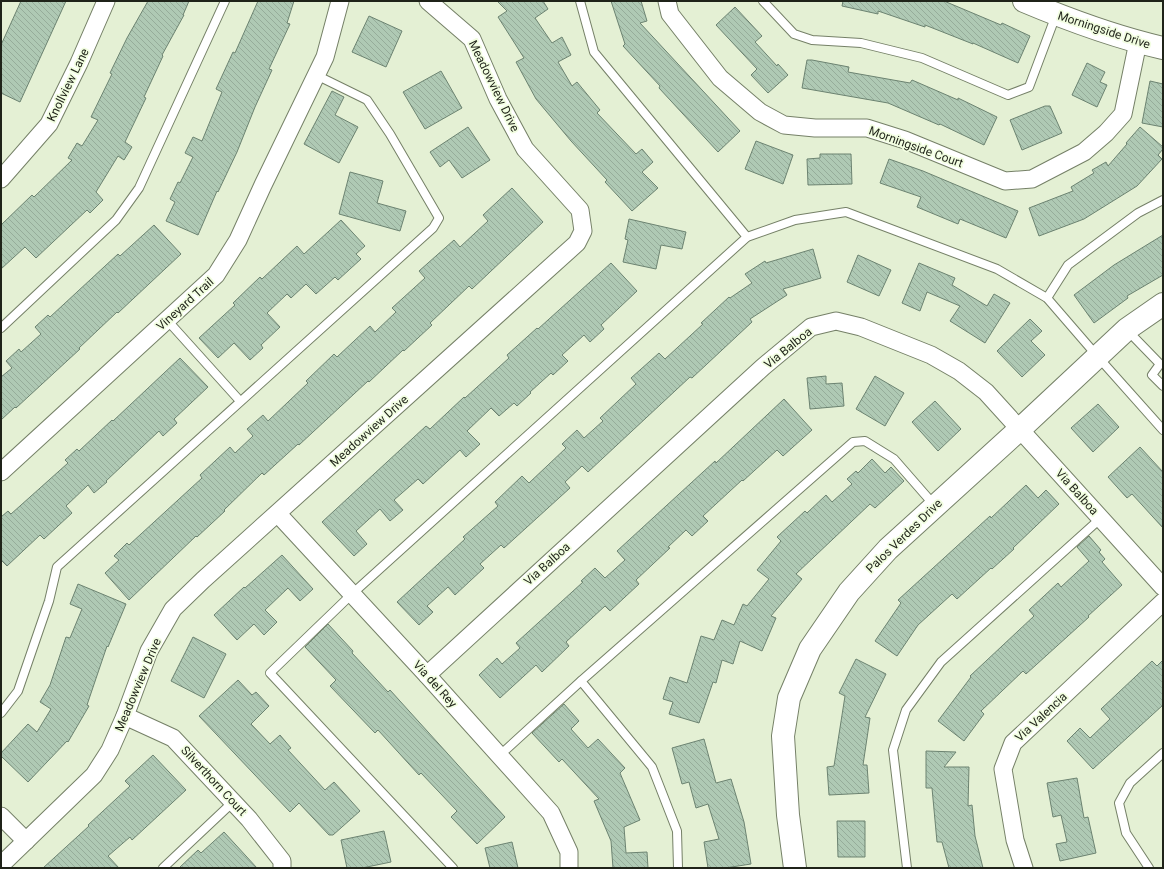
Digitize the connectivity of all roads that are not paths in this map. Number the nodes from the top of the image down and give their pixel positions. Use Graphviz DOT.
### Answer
graph roads {
  1 [pos="106,1"];
  2 [pos="225,1"];
  3 [pos="340,1"];
  4 [pos="428,1"];
  5 [pos="580,1"];
  6 [pos="667,1"];
  7 [pos="763,1"];
  8 [pos="1024,1"];
  9 [pos="1057,15"];
  10 [pos="1138,42"];
  11 [pos="1163,48"];
  12 [pos="316,75"];
  13 [pos="1,179"];
  14 [pos="1163,200"];
  15 [pos="747,237"];
  16 [pos="1047,298"];
  17 [pos="1163,304"];
  18 [pos="167,320"];
  19 [pos="1,328"];
  20 [pos="1127,329"];
  21 [pos="1098,357"];
  22 [pos="1162,364"];
  23 [pos="1163,386"];
  24 [pos="240,402"];
  25 [pos="1020,429"];
  26 [pos="1163,430"];
  27 [pos="1,472"];
  28 [pos="935,506"];
  29 [pos="278,514"];
  30 [pos="1101,518"];
  31 [pos="1163,587"];
  32 [pos="352,594"];
  33 [pos="1163,602"];
  34 [pos="427,674"];
  35 [pos="581,681"];
  36 [pos="1,713"];
  37 [pos="125,716"];
  38 [pos="1163,753"];
  39 [pos="499,756"];
  40 [pos="233,802"];
  41 [pos="1,816"];
  42 [pos="26,841"];
  43 [pos="1,865"];
  44 [pos="163,868"];
  45 [pos="282,868"];
  46 [pos="453,868"];
  47 [pos="569,868"];
  48 [pos="678,868"];
  49 [pos="795,868"];
  50 [pos="907,868"];
  51 [pos="1024,868"];
  52 [pos="1149,868"];
  1 -- 13 [label="street, Knollview Lane"];
  2 -- 19 [label="lane"];
  3 -- 12 [label="street, Vineyard Trail"];
  4 -- 29 [label="street, Meadowview Drive"];
  5 -- 15 [label="lane"];
  6 -- 10 [label="street, Morningside Court"];
  7 -- 9 [label="lane"];
  8 -- 9 [label="street, Morningside Drive"];
  9 -- 10 [label="street, Morningside Drive"];
  10 -- 11 [label="street, Morningside Drive"];
  12 -- 18 [label="street, Vineyard Trail"];
  12 -- 24 [label="lane"];
  14 -- 16 [label="lane"];
  15 -- 16 [label="lane"];
  15 -- 32 [label="lane"];
  16 -- 21 [label="lane"];
  17 -- 20 [label="street, Palos Verdes Drive"];
  18 -- 24 [label="lane"];
  18 -- 27 [label="street, Vineyard Trail"];
  20 -- 21 [label="street, Palos Verdes Drive"];
  20 -- 22 [label="lane"];
  21 -- 25 [label="street, Palos Verdes Drive"];
  21 -- 26 [label="lane"];
  22 -- 23 [label="lane"];
  24 -- 36 [label="lane"];
  25 -- 28 [label="street, Palos Verdes Drive"];
  25 -- 30 [label="street, Via Balboa"];
  25 -- 34 [label="street, Via Balboa"];
  28 -- 35 [label="lane"];
  28 -- 49 [label="street, Palos Verdes Drive"];
  29 -- 32 [label="street, Via del Rey"];
  29 -- 37 [label="street, Meadowview Drive"];
  30 -- 31 [label="street, Via Balboa"];
  30 -- 50 [label="lane"];
  32 -- 34 [label="street, Via del Rey"];
  32 -- 46 [label="lane"];
  33 -- 51 [label="street, Via Valencia"];
  34 -- 39 [label="street, Via del Rey"];
  35 -- 39 [label="lane"];
  35 -- 48 [label="lane"];
  37 -- 40 [label="street, Silverthorn Court"];
  37 -- 42 [label="street, Meadowview Drive"];
  38 -- 52 [label="lane"];
  39 -- 47 [label="street, Via del Rey"];
  40 -- 44 [label="lane"];
  40 -- 45 [label="street, Silverthorn Court"];
  41 -- 42 [label="street"];
  42 -- 43 [label="street, Meadowview Drive"];
}
